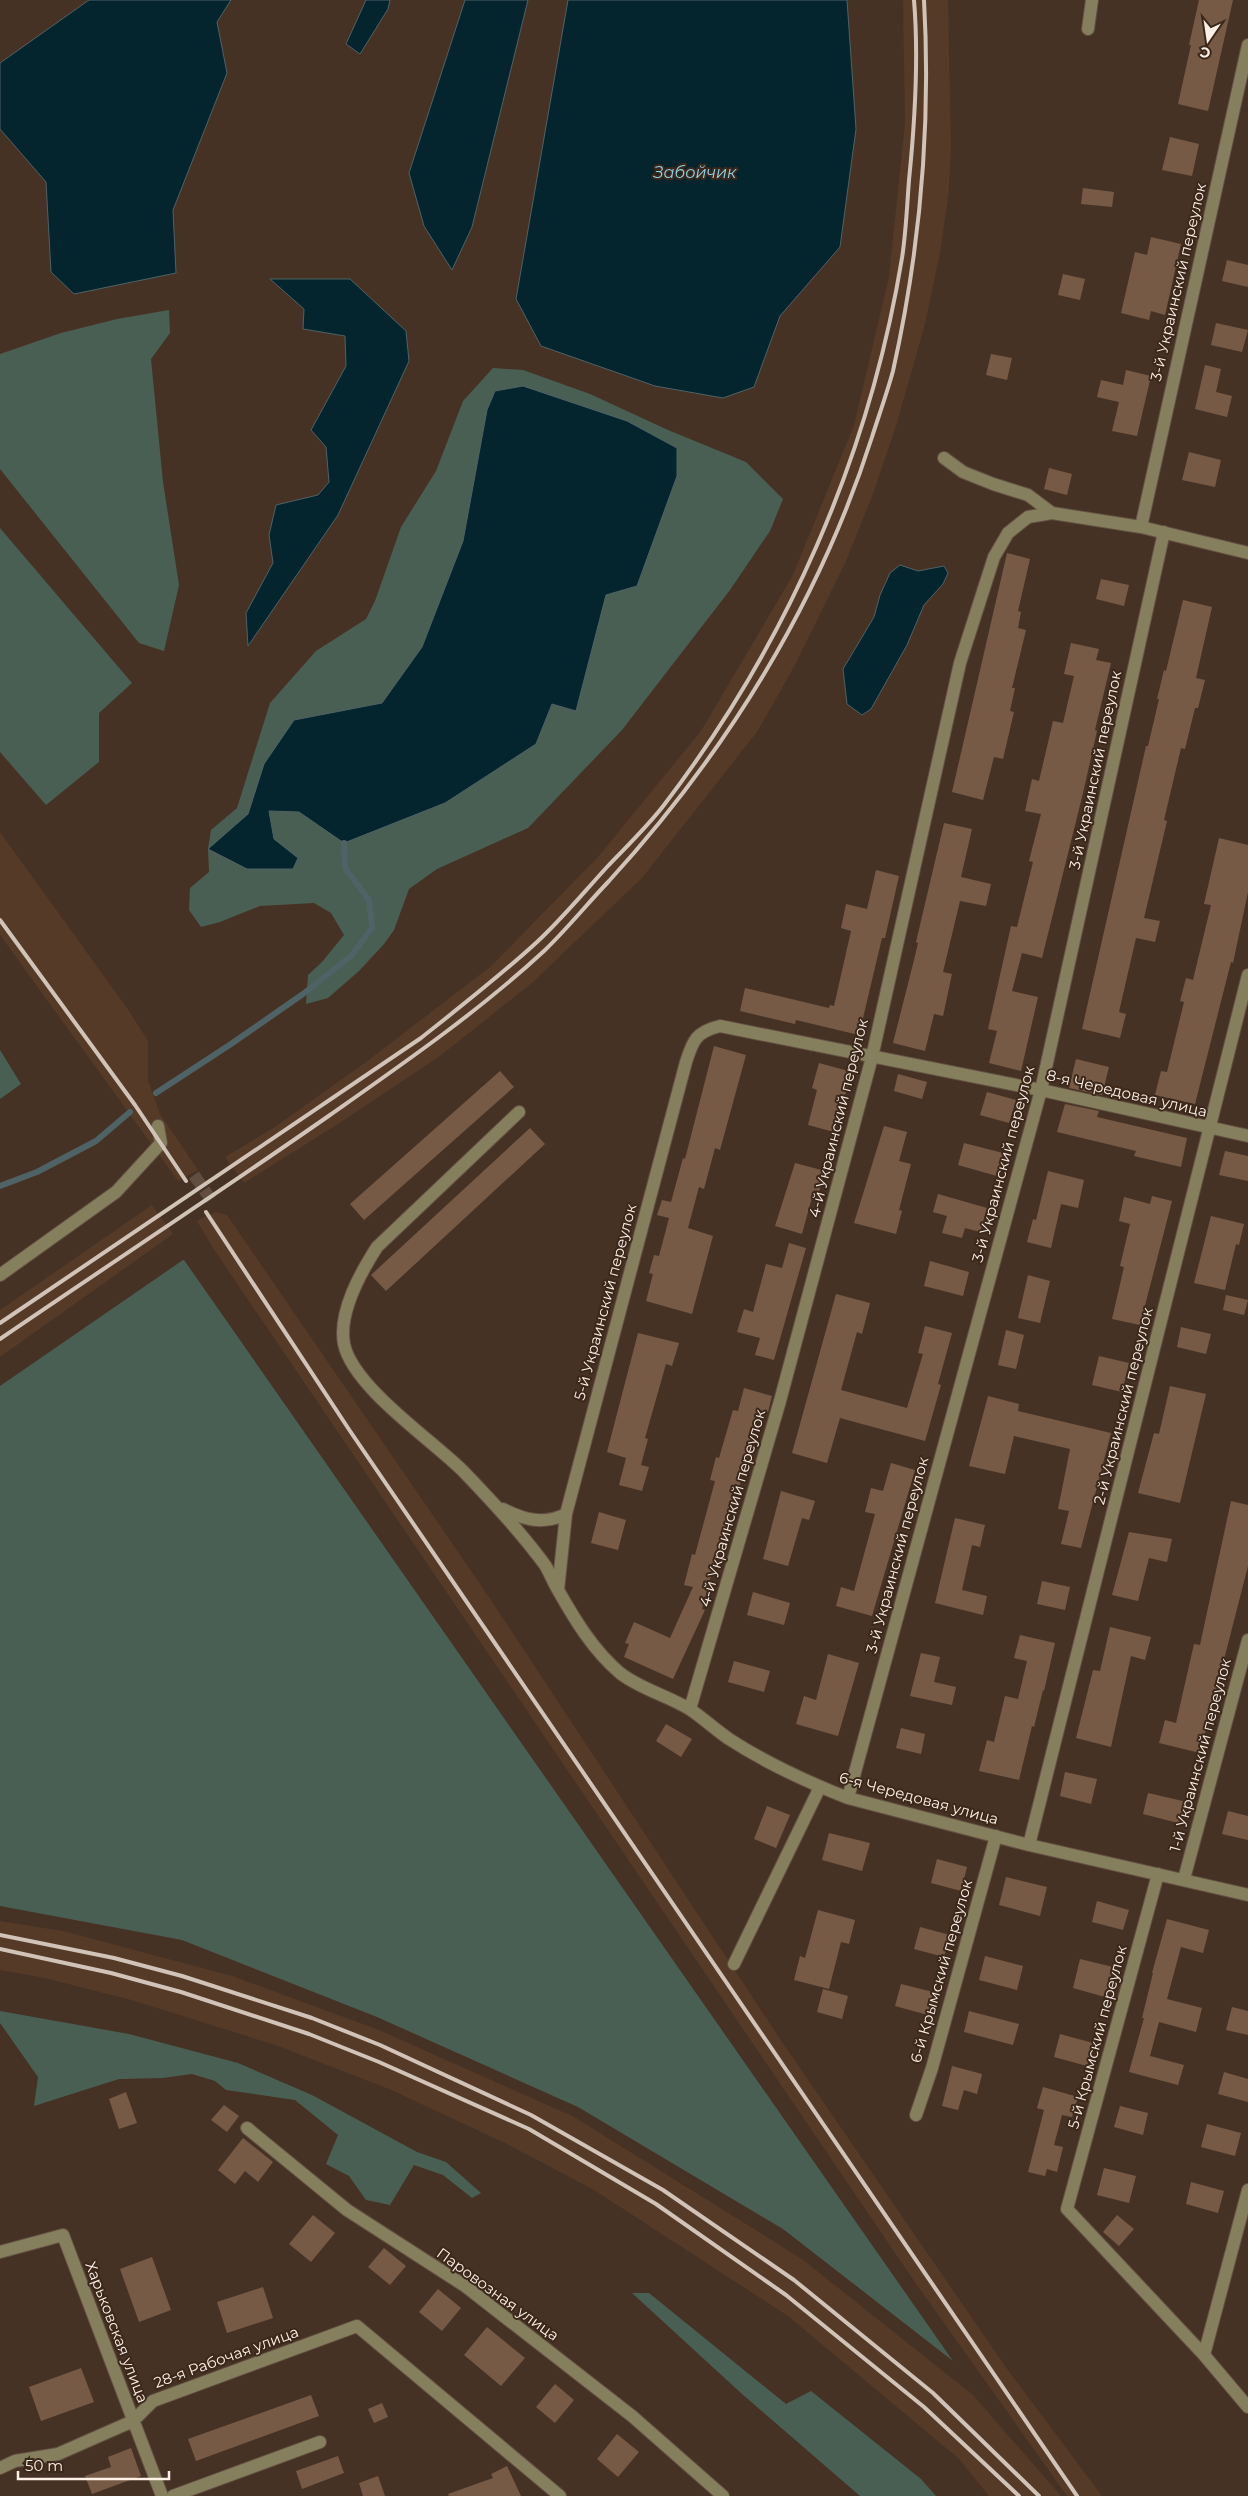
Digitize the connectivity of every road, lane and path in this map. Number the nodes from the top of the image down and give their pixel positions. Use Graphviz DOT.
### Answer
graph roads {
  1 [pos="1092,0"];
  2 [pos="1088,29"];
  3 [pos="1248,46"];
  4 [pos="944,458"];
  5 [pos="1052,513"];
  6 [pos="1140,526"];
  7 [pos="1164,532"];
  8 [pos="1248,553"];
  9 [pos="1248,975"];
  10 [pos="704,1030"];
  11 [pos="872,1057"];
  12 [pos="1041,1090"];
  13 [pos="519,1112"];
  14 [pos="158,1126"];
  15 [pos="1210,1129"];
  16 [pos="1248,1136"];
  17 [pos="0,1274"];
  18 [pos="496,1505"];
  19 [pos="566,1514"];
  20 [pos="558,1590"];
  21 [pos="1248,1640"];
  22 [pos="690,1709"];
  23 [pos="820,1787"];
  24 [pos="848,1798"];
  25 [pos="996,1836"];
  26 [pos="1029,1845"];
  27 [pos="1158,1874"];
  28 [pos="1184,1879"];
  29 [pos="1248,1896"];
  30 [pos="734,1964"];
  31 [pos="916,2114"];
  32 [pos="247,2128"];
  33 [pos="1248,2190"];
  34 [pos="0,2252"];
  35 [pos="1204,2355"];
  36 [pos="1248,2407"];
  37 [pos="133,2421"];
  38 [pos="320,2442"];
  39 [pos="0,2468"];
  40 [pos="162,2496"];
  41 [pos="173,2496"];
  42 [pos="560,2496"];
  43 [pos="723,2496"];
  1 -- 2 [label="street"];
  3 -- 6 [label="street, 3-й Украинский переулок"];
  4 -- 5 [label="street"];
  5 -- 6 [label="street"];
  5 -- 11 [label="street, 4-й Украинский переулок"];
  6 -- 7 [label="street"];
  7 -- 8 [label="street"];
  7 -- 12 [label="street, 3-й Украинский переулок"];
  9 -- 15 [label="street, 2-й Украинский переулок"];
  10 -- 11 [label="street, 8-я Чередовая улица"];
  10 -- 19 [label="street, 5-й Украинский переулок"];
  11 -- 12 [label="street, 8-я Чередовая улица"];
  11 -- 22 [label="street, 4-й Украинский переулок"];
  12 -- 15 [label="street, 8-я Чередовая улица"];
  12 -- 24 [label="street, 3-й Украинский переулок"];
  13 -- 18 [label="street"];
  14 -- 17 [label="street"];
  15 -- 16 [label="street, 8-я Чередовая улица"];
  15 -- 26 [label="street, 2-й Украинский переулок"];
  18 -- 19 [label="street"];
  18 -- 20 [label="street, 6-я Чередовая улица"];
  19 -- 20 [label="street, 5-й Украинский переулок"];
  20 -- 22 [label="street, 6-я Чередовая улица"];
  21 -- 28 [label="street, 1-й Украинский переулок"];
  22 -- 23 [label="street, 6-я Чередовая улица"];
  23 -- 24 [label="street, 6-я Чередовая улица"];
  23 -- 30 [label="street"];
  24 -- 25 [label="street, 6-я Чередовая улица"];
  25 -- 26 [label="street, 6-я Чередовая улица"];
  25 -- 31 [label="street, 6-й Крымский переулок"];
  26 -- 27 [label="street, 6-я Чередовая улица"];
  27 -- 28 [label="street, 6-я Чередовая улица"];
  27 -- 35 [label="street, 5-й Крымский переулок"];
  28 -- 29 [label="street, 6-я Чередовая улица"];
  32 -- 43 [label="street, Паровозная улица"];
  33 -- 35 [label="street"];
  34 -- 37 [label="street, Харьковская улица"];
  35 -- 36 [label="street"];
  37 -- 39 [label="street, 28-я Рабочая улица"];
  37 -- 40 [label="street, Харьковская улица"];
  37 -- 42 [label="street, 28-я Рабочая улица"];
  38 -- 41 [label="street"];
}
